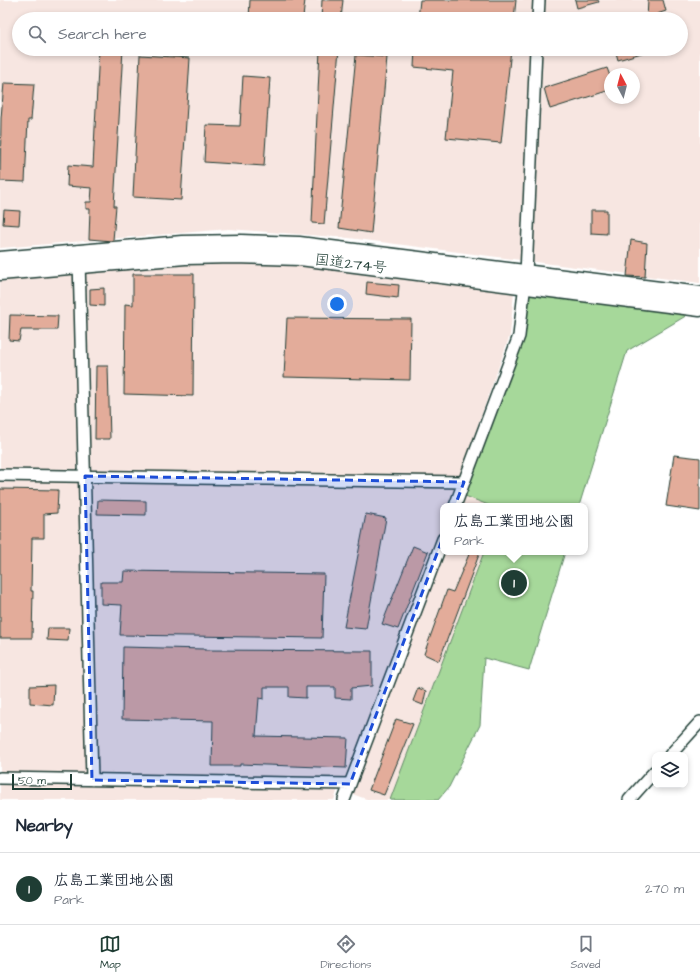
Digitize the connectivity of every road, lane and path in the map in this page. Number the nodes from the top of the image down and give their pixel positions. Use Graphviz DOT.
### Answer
graph roads {
  1 [pos="539,0"];
  2 [pos="538,12"];
  3 [pos="536,56"];
  4 [pos="79,259"];
  5 [pos="0,260"];
  6 [pos="0,272"];
  7 [pos="526,280"];
  8 [pos="700,295"];
  9 [pos="700,308"];
  10 [pos="0,475"];
  11 [pos="85,476"];
  12 [pos="464,482"];
  13 [pos="456,503"];
  14 [pos="440,546"];
  15 [pos="700,722"];
  16 [pos="673,752"];
  17 [pos="652,774"];
  18 [pos="0,778"];
  19 [pos="92,780"];
  20 [pos="350,784"];
  21 [pos="344,800"];
  22 [pos="629,800"];
  1 -- 2 [label="street"];
  3 -- 7 [label="street"];
  4 -- 5 [label="highway, 国道274号"];
  4 -- 6 [label="highway, 国道274号"];
  4 -- 7 [label="highway, 国道274号"];
  4 -- 11 [label="street"];
  7 -- 8 [label="highway, 国道274号"];
  7 -- 9 [label="highway, 国道274号"];
  7 -- 12 [label="street"];
  10 -- 11 [label="street"];
  11 -- 12 [label="street"];
  11 -- 19 [label="street"];
  12 -- 13 [label="street"];
  14 -- 20 [label="street"];
  15 -- 16 [label="street"];
  17 -- 22 [label="street"];
  18 -- 19 [label="street"];
  19 -- 20 [label="street"];
  20 -- 21 [label="street"];
}
